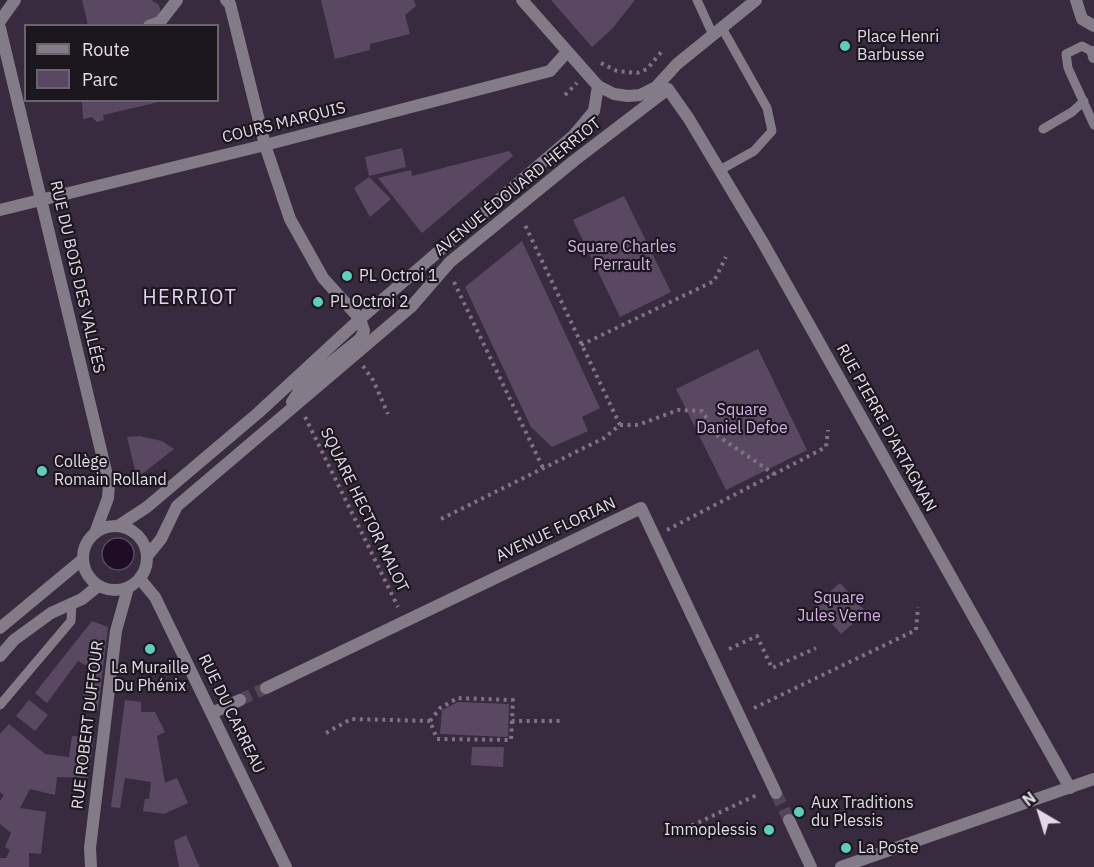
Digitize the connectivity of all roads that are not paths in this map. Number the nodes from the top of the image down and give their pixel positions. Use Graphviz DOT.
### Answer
graph roads {
  1 [pos="15,0"];
  2 [pos="177,0"];
  3 [pos="226,0"];
  4 [pos="522,0"];
  5 [pos="697,0"];
  6 [pos="756,0"];
  7 [pos="1076,0"];
  8 [pos="0,21"];
  9 [pos="154,24"];
  10 [pos="1094,26"];
  11 [pos="0,28"];
  12 [pos="718,32"];
  13 [pos="567,52"];
  14 [pos="1094,53"];
  15 [pos="598,86"];
  16 [pos="662,88"];
  17 [pos="1084,101"];
  18 [pos="1094,125"];
  19 [pos="1043,129"];
  20 [pos="265,146"];
  21 [pos="720,170"];
  22 [pos="42,200"];
  23 [pos="0,210"];
  24 [pos="360,319"];
  25 [pos="287,411"];
  26 [pos="118,526"];
  27 [pos="95,533"];
  28 [pos="148,555"];
  29 [pos="83,559"];
  30 [pos="140,579"];
  31 [pos="98,586"];
  32 [pos="128,588"];
  33 [pos="72,603"];
  34 [pos="0,628"];
  35 [pos="0,656"];
  36 [pos="266,688"];
  37 [pos="240,700"];
  38 [pos="0,705"];
  39 [pos="212,713"];
  40 [pos="1094,779"];
  41 [pos="1070,788"];
  42 [pos="775,790"];
  43 [pos="789,820"];
  44 [pos="91,867"];
  45 [pos="286,867"];
  46 [pos="811,867"];
  47 [pos="841,867"];
  1 -- 8 [label="street"];
  2 -- 9 [label="street"];
  3 -- 20 [label="street"];
  4 -- 13 [label="street"];
  5 -- 12 [label="lane"];
  6 -- 12 [label="street"];
  7 -- 10 [label="street"];
  11 -- 22 [label="street, RUE DU BOIS DES VALLÉES"];
  12 -- 16 [label="street"];
  12 -- 21 [label="lane"];
  13 -- 15 [label="street"];
  13 -- 20 [label="street, COURS MARQUIS"];
  14 -- 17 [label="lane"];
  15 -- 16 [label="street"];
  15 -- 24 [label="street, AVENUE ÉDOUARD HERRIOT"];
  16 -- 21 [label="street, RUE PIERRE D'ARTAGNAN"];
  16 -- 25 [label="street, AVENUE ÉDOUARD HERRIOT"];
  17 -- 18 [label="lane"];
  17 -- 19 [label="lane"];
  20 -- 22 [label="street, COURS MARQUIS"];
  20 -- 24 [label="street"];
  21 -- 41 [label="street, RUE PIERRE D'ARTAGNAN"];
  22 -- 23 [label="street, COURS MARQUIS"];
  22 -- 27 [label="street, RUE DU BOIS DES VALLÉES"];
  24 -- 25 [label="street, AVENUE ÉDOUARD HERRIOT"];
  24 -- 26 [label="street, AVENUE ÉDOUARD HERRIOT"];
  25 -- 28 [label="street, AVENUE ÉDOUARD HERRIOT"];
  26 -- 27 [label="street"];
  26 -- 28 [label="street"];
  27 -- 29 [label="street"];
  28 -- 30 [label="street"];
  29 -- 31 [label="street"];
  29 -- 34 [label="street"];
  30 -- 32 [label="street"];
  30 -- 39 [label="street, RUE DU CARREAU"];
  31 -- 32 [label="street"];
  31 -- 33 [label="street"];
  32 -- 44 [label="street, RUE ROBERT DUFFOUR"];
  33 -- 35 [label="street"];
  33 -- 38 [label="lane"];
  36 -- 42 [label="street, AVENUE FLORIAN"];
  37 -- 39 [label="street"];
  39 -- 45 [label="street, RUE DU CARREAU"];
  40 -- 41 [label="street"];
  41 -- 47 [label="street"];
  43 -- 46 [label="street"];
}
